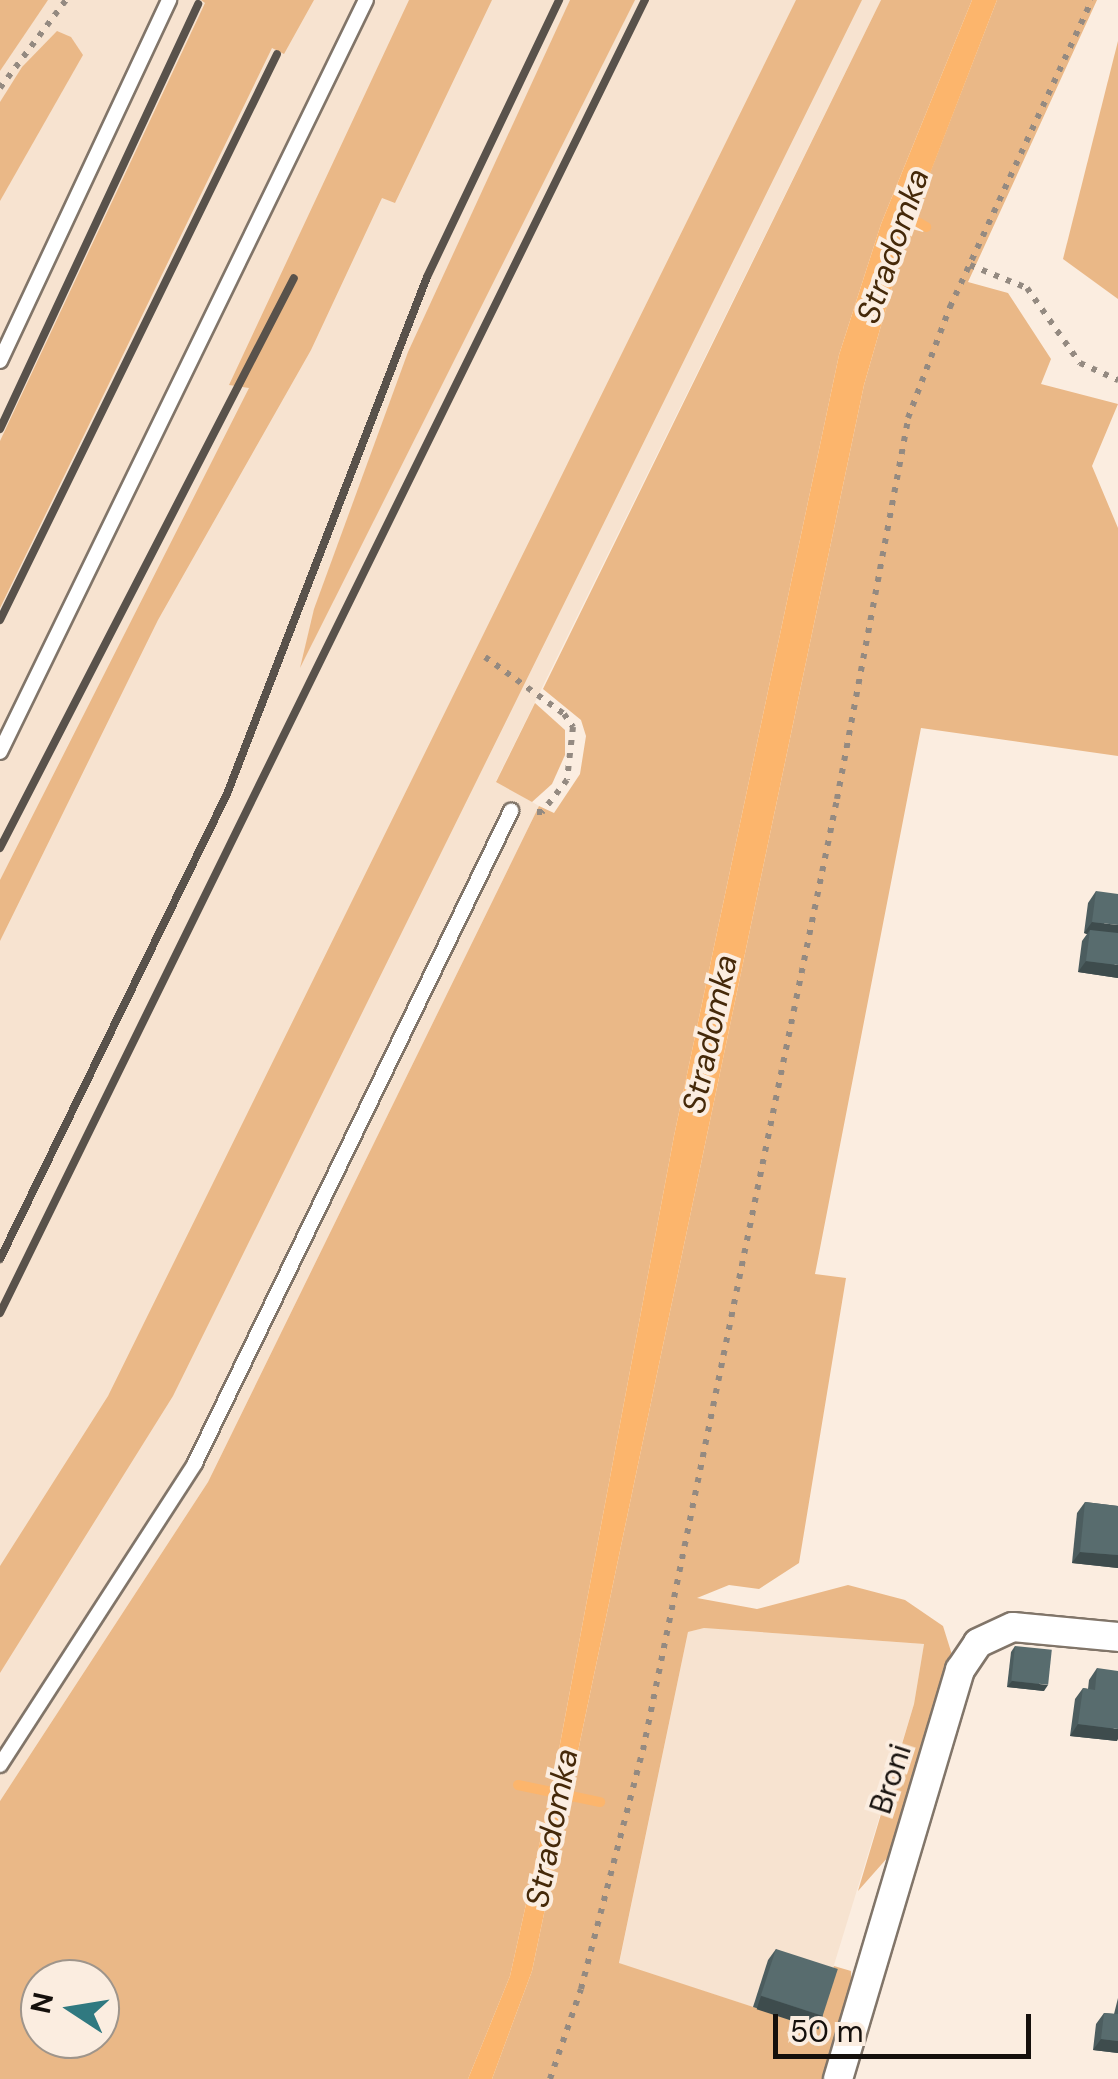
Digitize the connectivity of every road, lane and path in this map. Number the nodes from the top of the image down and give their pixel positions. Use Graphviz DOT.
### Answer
graph roads {
  1 [pos="66,0"];
  2 [pos="169,0"];
  3 [pos="366,0"];
  4 [pos="1092,0"];
  5 [pos="0,88"];
  6 [pos="970,265"];
  7 [pos="0,361"];
  8 [pos="1118,380"];
  9 [pos="486,657"];
  10 [pos="0,752"];
  11 [pos="511,811"];
  12 [pos="1118,1637"];
  13 [pos="0,1765"];
  14 [pos="550,2079"];
  15 [pos="838,2079"];
  1 -- 5 [label="path"];
  2 -- 7 [label="lane"];
  3 -- 10 [label="lane"];
  4 -- 6 [label="path"];
  6 -- 8 [label="path"];
  6 -- 14 [label="path"];
  9 -- 11 [label="path"];
  11 -- 13 [label="lane"];
  12 -- 15 [label="street, Broni"];
}
